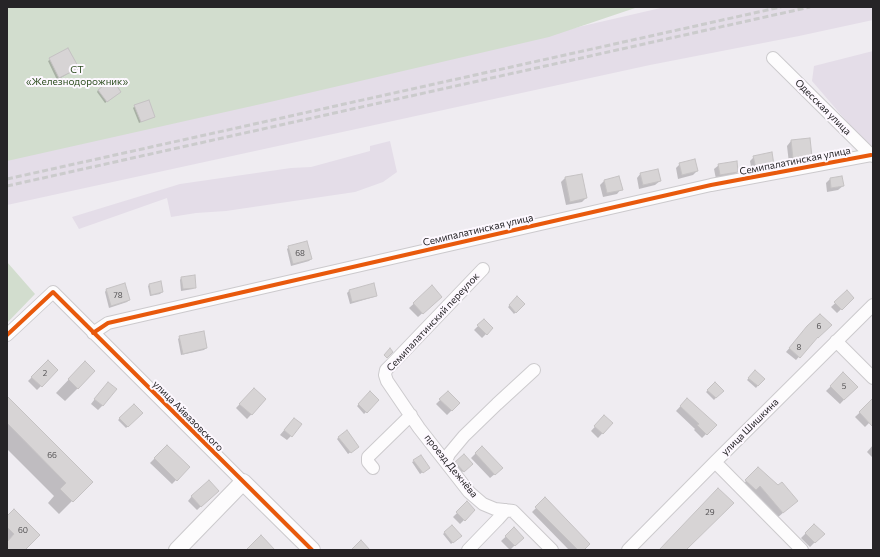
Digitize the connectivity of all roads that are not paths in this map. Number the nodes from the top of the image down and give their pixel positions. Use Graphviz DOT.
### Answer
graph roads {
  1 [pos="773,58"];
  2 [pos="872,156"];
  3 [pos="483,269"];
  4 [pos="873,305"];
  5 [pos="93,333"];
  6 [pos="7,335"];
  7 [pos="836,341"];
  8 [pos="534,370"];
  9 [pos="385,375"];
  10 [pos="873,378"];
  11 [pos="411,415"];
  12 [pos="446,461"];
  13 [pos="714,462"];
  14 [pos="373,468"];
  15 [pos="243,482"];
  16 [pos="506,510"];
  17 [pos="177,550"];
  18 [pos="312,550"];
  19 [pos="468,550"];
  20 [pos="552,550"];
  21 [pos="628,550"];
  22 [pos="802,550"];
  1 -- 2 [label="street, Одесская улица"];
  2 -- 5 [label="street, Семипалатинская улица"];
  3 -- 9 [label="street, Семипалатинский переулок"];
  4 -- 7 [label="street, улица Шишкина"];
  5 -- 6 [label="street, улица Айвазовского"];
  5 -- 15 [label="street, улица Айвазовского"];
  7 -- 10 [label="street"];
  7 -- 13 [label="street, улица Шишкина"];
  8 -- 12 [label="street"];
  9 -- 11 [label="street, проезд Дежнёва"];
  11 -- 12 [label="street, проезд Дежнёва"];
  11 -- 14 [label="street"];
  12 -- 16 [label="street, проезд Дежнёва"];
  13 -- 21 [label="street, улица Шишкина"];
  13 -- 22 [label="street"];
  15 -- 17 [label="street"];
  15 -- 18 [label="street, улица Айвазовского"];
  16 -- 19 [label="street"];
  16 -- 20 [label="street, проезд Дежнёва"];
}
